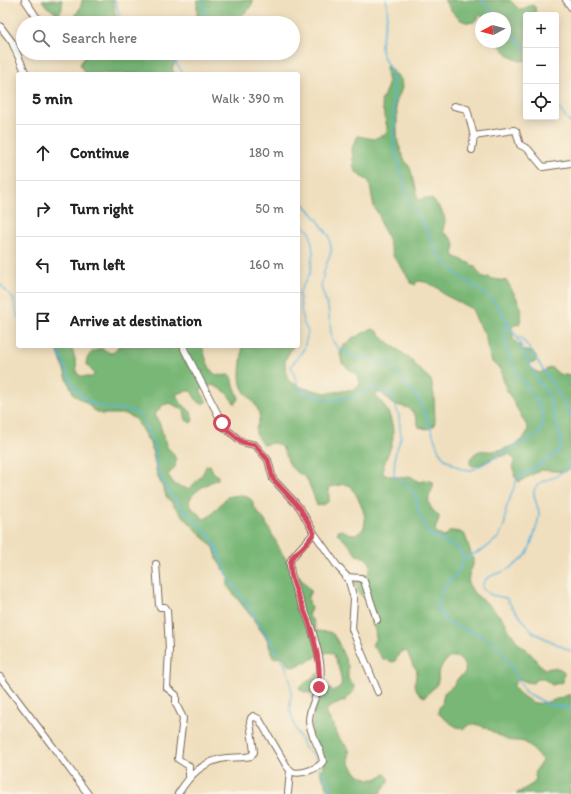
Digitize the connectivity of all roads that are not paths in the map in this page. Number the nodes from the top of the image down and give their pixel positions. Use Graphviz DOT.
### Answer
graph roads {
  1 [pos="26,0"];
  2 [pos="566,0"];
  3 [pos="571,7"];
  4 [pos="36,16"];
  5 [pos="0,26"];
  6 [pos="16,51"];
  7 [pos="20,60"];
  8 [pos="25,72"];
  9 [pos="454,106"];
  10 [pos="474,136"];
  11 [pos="472,150"];
  12 [pos="571,163"];
  13 [pos="184,348"];
  14 [pos="314,533"];
  15 [pos="156,564"];
  16 [pos="346,577"];
  17 [pos="377,620"];
  18 [pos="0,677"];
  19 [pos="378,692"];
  20 [pos="290,770"];
  21 [pos="189,778"];
  22 [pos="288,793"];
  23 [pos="88,794"];
  24 [pos="178,794"];
  1 -- 4 [label="street"];
  2 -- 3 [label="street"];
  5 -- 6 [label="street"];
  7 -- 8 [label="street"];
  9 -- 10 [label="street"];
  10 -- 11 [label="street"];
  10 -- 12 [label="street"];
  13 -- 14 [label="street"];
  14 -- 16 [label="street"];
  14 -- 20 [label="street"];
  15 -- 21 [label="street"];
  16 -- 17 [label="street"];
  16 -- 19 [label="street"];
  18 -- 23 [label="street"];
  20 -- 21 [label="street"];
  20 -- 22 [label="street"];
  21 -- 24 [label="street"];
}
